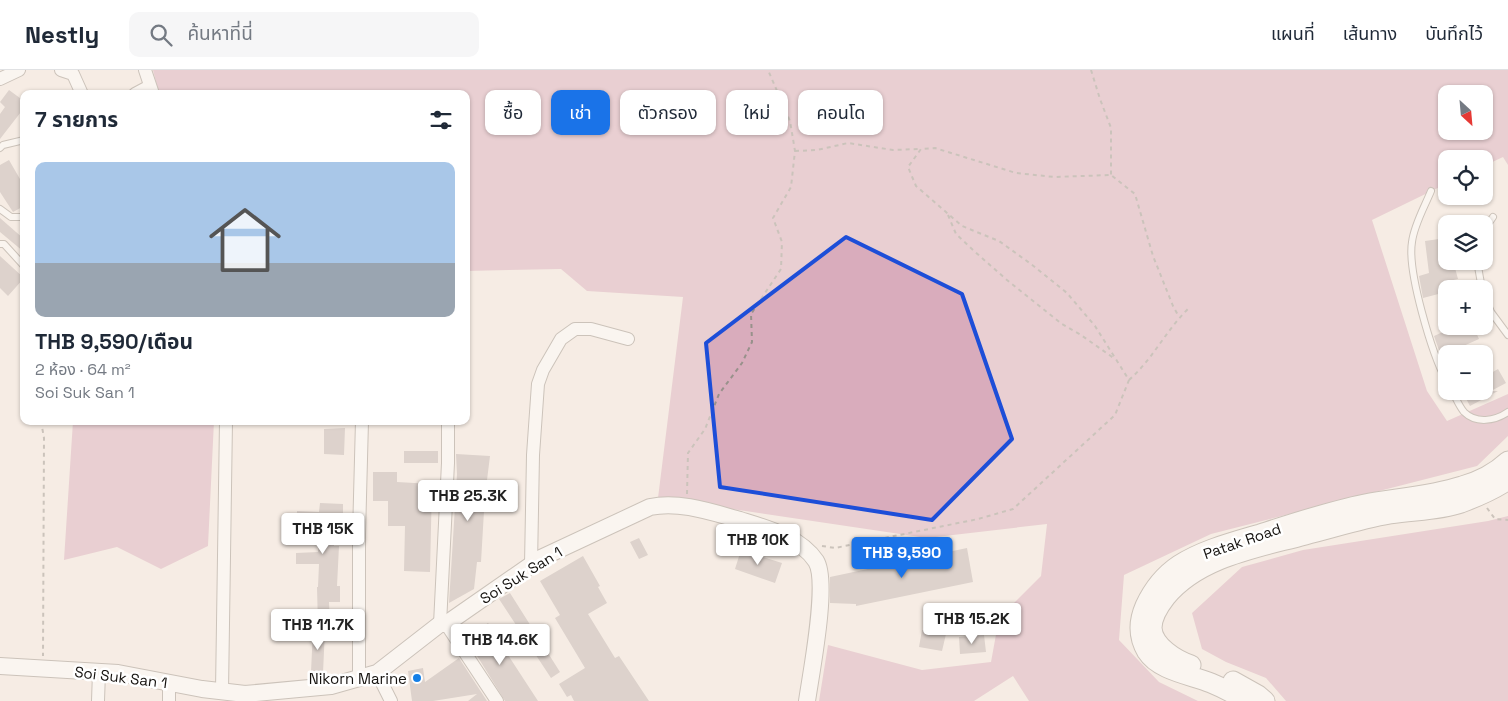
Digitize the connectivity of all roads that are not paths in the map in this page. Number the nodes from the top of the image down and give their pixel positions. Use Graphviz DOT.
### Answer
graph roads {
  1 [pos="19,70"];
  2 [pos="61,70"];
  3 [pos="145,70"];
  4 [pos="0,79"];
  5 [pos="80,90"];
  6 [pos="151,90"];
  7 [pos="20,141"];
  8 [pos="0,148"];
  9 [pos="1431,192"];
  10 [pos="0,209"];
  11 [pos="20,217"];
  12 [pos="0,244"];
  13 [pos="20,262"];
  14 [pos="1493,315"];
  15 [pos="1508,335"];
  16 [pos="628,339"];
  17 [pos="1438,360"];
  18 [pos="1457,400"];
  19 [pos="1508,412"];
  20 [pos="226,425"];
  21 [pos="362,425"];
  22 [pos="448,425"];
  23 [pos="1508,460"];
  24 [pos="1508,480"];
  25 [pos="531,565"];
  26 [pos="443,624"];
  27 [pos="0,666"];
  28 [pos="99,672"];
  29 [pos="377,673"];
  30 [pos="359,679"];
  31 [pos="169,683"];
  32 [pos="222,691"];
  33 [pos="98,701"];
  34 [pos="169,701"];
  35 [pos="391,701"];
  36 [pos="497,701"];
  37 [pos="807,701"];
  38 [pos="1244,701"];
  39 [pos="1265,701"];
  1 -- 4 [label="street"];
  2 -- 5 [label="street"];
  3 -- 6 [label="street"];
  7 -- 8 [label="lane"];
  9 -- 17 [label="lane"];
  10 -- 11 [label="lane"];
  12 -- 13 [label="lane"];
  14 -- 15 [label="lane"];
  16 -- 25 [label="street"];
  18 -- 19 [label="lane"];
  20 -- 32 [label="street"];
  21 -- 30 [label="street"];
  22 -- 26 [label="street"];
  23 -- 38 [label="main road, Patak Road"];
  24 -- 39 [label="main road, Patak Road"];
  25 -- 26 [label="street, Soi Suk San 1"];
  25 -- 37 [label="street, Soi Suk San 1"];
  26 -- 29 [label="street, Soi Suk San 1"];
  26 -- 36 [label="street"];
  27 -- 28 [label="street, Soi Suk San 1"];
  28 -- 31 [label="street, Soi Suk San 1"];
  28 -- 33 [label="street"];
  29 -- 30 [label="street, Soi Suk San 1"];
  29 -- 35 [label="street"];
  30 -- 32 [label="street, Soi Suk San 1"];
  31 -- 32 [label="street, Soi Suk San 1"];
  31 -- 34 [label="street"];
}
